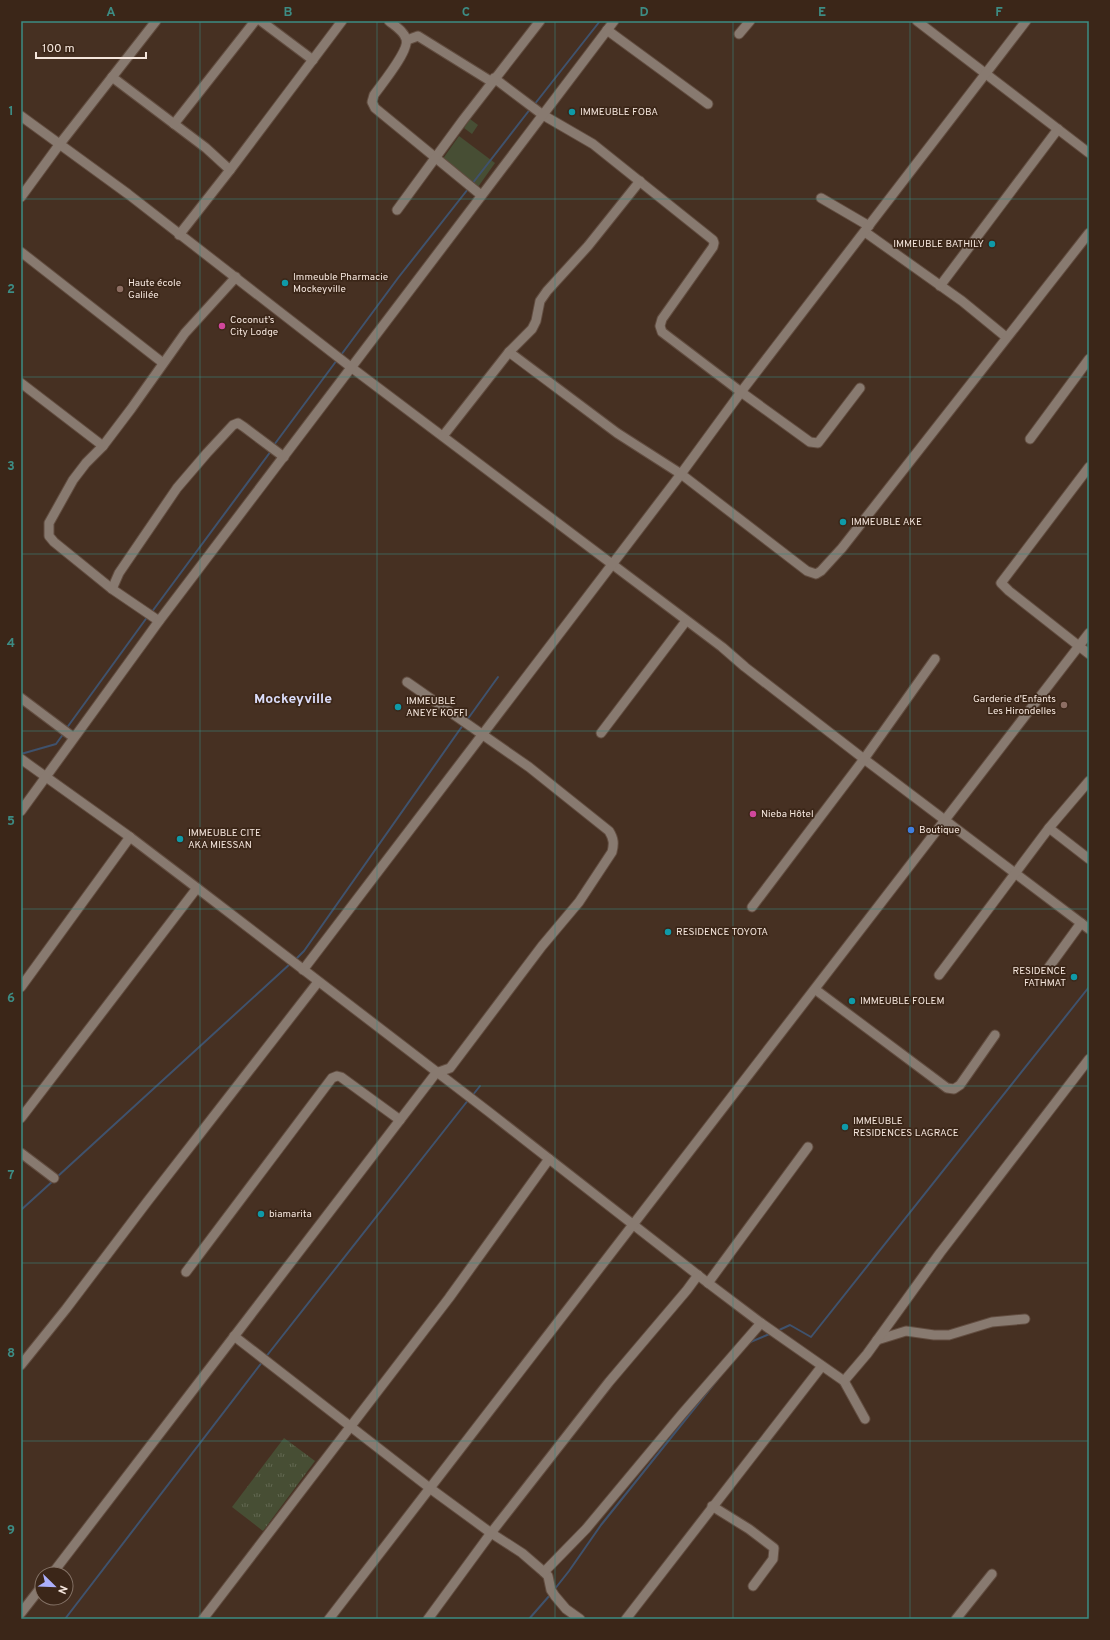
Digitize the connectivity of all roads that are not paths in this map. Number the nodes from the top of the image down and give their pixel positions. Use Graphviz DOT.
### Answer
graph roads {
  1 [pos="156,21"];
  2 [pos="256,21"];
  3 [pos="261,21"];
  4 [pos="342,21"];
  5 [pos="389,21"];
  6 [pos="540,21"];
  7 [pos="614,21"];
  8 [pos="750,21"];
  9 [pos="917,21"];
  10 [pos="1026,21"];
  11 [pos="607,30"];
  12 [pos="740,34"];
  13 [pos="407,40"];
  14 [pos="313,60"];
  15 [pos="986,73"];
  16 [pos="112,77"];
  17 [pos="493,80"];
  18 [pos="708,104"];
  19 [pos="543,115"];
  20 [pos="21,116"];
  21 [pos="174,124"];
  22 [pos="1058,129"];
  23 [pos="59,145"];
  24 [pos="1089,153"];
  25 [pos="435,158"];
  26 [pos="230,170"];
  27 [pos="640,181"];
  28 [pos="481,195"];
  29 [pos="21,197"];
  30 [pos="821,198"];
  31 [pos="397,210"];
  32 [pos="867,229"];
  33 [pos="1089,233"];
  34 [pos="179,235"];
  35 [pos="21,252"];
  36 [pos="236,277"];
  37 [pos="940,286"];
  38 [pos="1006,337"];
  39 [pos="509,352"];
  40 [pos="1089,359"];
  41 [pos="163,363"];
  42 [pos="352,368"];
  43 [pos="21,382"];
  44 [pos="860,388"];
  45 [pos="741,392"];
  46 [pos="443,436"];
  47 [pos="1030,439"];
  48 [pos="103,446"];
  49 [pos="284,457"];
  50 [pos="1089,467"];
  51 [pos="680,474"];
  52 [pos="611,564"];
  53 [pos="112,589"];
  54 [pos="160,621"];
  55 [pos="686,621"];
  56 [pos="1089,633"];
  57 [pos="1079,646"];
  58 [pos="1089,654"];
  59 [pos="935,660"];
  60 [pos="407,682"];
  61 [pos="21,698"];
  62 [pos="483,733"];
  63 [pos="601,733"];
  64 [pos="73,737"];
  65 [pos="21,759"];
  66 [pos="864,759"];
  67 [pos="47,777"];
  68 [pos="1089,781"];
  69 [pos="21,811"];
  70 [pos="945,820"];
  71 [pos="1049,828"];
  72 [pos="130,837"];
  73 [pos="1089,859"];
  74 [pos="1016,873"];
  75 [pos="197,888"];
  76 [pos="752,907"];
  77 [pos="1085,926"];
  78 [pos="1048,968"];
  79 [pos="303,970"];
  80 [pos="939,975"];
  81 [pos="318,982"];
  82 [pos="21,987"];
  83 [pos="816,990"];
  84 [pos="995,1035"];
  85 [pos="1089,1059"];
  86 [pos="436,1073"];
  87 [pos="21,1118"];
  88 [pos="400,1120"];
  89 [pos="808,1147"];
  90 [pos="21,1153"];
  91 [pos="549,1159"];
  92 [pos="54,1178"];
  93 [pos="633,1224"];
  94 [pos="186,1272"];
  95 [pos="698,1276"];
  96 [pos="708,1283"];
  97 [pos="1025,1319"];
  98 [pos="761,1323"];
  99 [pos="234,1336"];
  100 [pos="877,1340"];
  101 [pos="21,1365"];
  102 [pos="822,1366"];
  103 [pos="844,1381"];
  104 [pos="865,1419"];
  105 [pos="351,1427"];
  106 [pos="431,1489"];
  107 [pos="712,1506"];
  108 [pos="491,1533"];
  109 [pos="58,1566"];
  110 [pos="544,1572"];
  111 [pos="992,1574"];
  112 [pos="753,1586"];
  113 [pos="34,1596"];
  114 [pos="21,1613"];
  115 [pos="203,1619"];
  116 [pos="329,1619"];
  117 [pos="428,1619"];
  118 [pos="580,1619"];
  119 [pos="626,1619"];
  120 [pos="956,1619"];
  1 -- 16 [label="street"];
  2 -- 21 [label="street"];
  3 -- 14 [label="street"];
  4 -- 14 [label="street"];
  5 -- 13 [label="street"];
  6 -- 17 [label="street"];
  7 -- 11 [label="street"];
  8 -- 12 [label="street"];
  9 -- 15 [label="street"];
  10 -- 15 [label="street"];
  11 -- 18 [label="street"];
  11 -- 19 [label="street"];
  13 -- 17 [label="street"];
  13 -- 25 [label="street"];
  14 -- 26 [label="street"];
  15 -- 22 [label="street"];
  15 -- 32 [label="street"];
  16 -- 21 [label="street"];
  16 -- 23 [label="street"];
  17 -- 19 [label="street"];
  17 -- 25 [label="street"];
  19 -- 27 [label="street"];
  19 -- 28 [label="street"];
  20 -- 23 [label="street"];
  21 -- 26 [label="street"];
  22 -- 24 [label="street"];
  22 -- 37 [label="street"];
  23 -- 29 [label="street"];
  23 -- 34 [label="street"];
  25 -- 28 [label="street"];
  25 -- 31 [label="street"];
  26 -- 34 [label="street"];
  27 -- 39 [label="street"];
  27 -- 45 [label="street"];
  28 -- 42 [label="street"];
  30 -- 32 [label="street"];
  32 -- 37 [label="street"];
  32 -- 45 [label="street"];
  33 -- 38 [label="street"];
  34 -- 36 [label="street"];
  35 -- 41 [label="street"];
  36 -- 41 [label="street"];
  36 -- 42 [label="street"];
  37 -- 38 [label="street"];
  38 -- 51 [label="street"];
  39 -- 46 [label="street"];
  39 -- 51 [label="street"];
  40 -- 47 [label="street"];
  41 -- 48 [label="street"];
  42 -- 46 [label="street"];
  42 -- 49 [label="street"];
  43 -- 48 [label="street"];
  44 -- 45 [label="street"];
  45 -- 51 [label="street"];
  46 -- 52 [label="street"];
  48 -- 53 [label="street"];
  49 -- 53 [label="street"];
  49 -- 54 [label="street"];
  50 -- 57 [label="street"];
  51 -- 52 [label="street"];
  52 -- 55 [label="street"];
  52 -- 62 [label="street"];
  53 -- 54 [label="street"];
  54 -- 64 [label="street"];
  55 -- 63 [label="street"];
  55 -- 66 [label="street"];
  56 -- 57 [label="street"];
  57 -- 58 [label="street"];
  57 -- 70 [label="street"];
  59 -- 66 [label="street"];
  60 -- 62 [label="street"];
  61 -- 64 [label="street"];
  62 -- 79 [label="street"];
  62 -- 86 [label="street"];
  64 -- 67 [label="street"];
  65 -- 67 [label="street"];
  66 -- 70 [label="street"];
  66 -- 76 [label="street"];
  67 -- 69 [label="street"];
  67 -- 72 [label="street"];
  68 -- 71 [label="street"];
  70 -- 74 [label="street"];
  70 -- 83 [label="street"];
  71 -- 73 [label="street"];
  71 -- 74 [label="street"];
  72 -- 75 [label="street"];
  72 -- 82 [label="street"];
  74 -- 77 [label="street"];
  74 -- 80 [label="street"];
  75 -- 79 [label="street"];
  75 -- 87 [label="street"];
  77 -- 78 [label="street"];
  79 -- 81 [label="street"];
  81 -- 86 [label="street"];
  81 -- 101 [label="street"];
  83 -- 84 [label="street"];
  83 -- 93 [label="street"];
  85 -- 100 [label="street"];
  86 -- 88 [label="street"];
  86 -- 91 [label="street"];
  88 -- 94 [label="street"];
  88 -- 99 [label="street"];
  89 -- 96 [label="street"];
  90 -- 92 [label="street"];
  91 -- 93 [label="street"];
  91 -- 105 [label="street"];
  93 -- 95 [label="street"];
  93 -- 106 [label="street"];
  95 -- 96 [label="street"];
  95 -- 108 [label="street"];
  96 -- 98 [label="street"];
  97 -- 100 [label="street"];
  98 -- 102 [label="street"];
  98 -- 110 [label="street"];
  99 -- 105 [label="street"];
  99 -- 109 [label="street"];
  100 -- 103 [label="street"];
  102 -- 103 [label="street"];
  102 -- 107 [label="street"];
  103 -- 104 [label="street"];
  105 -- 106 [label="street"];
  105 -- 115 [label="street"];
  106 -- 108 [label="street"];
  106 -- 116 [label="street"];
  107 -- 112 [label="street"];
  107 -- 119 [label="street"];
  108 -- 110 [label="street"];
  108 -- 117 [label="street"];
  110 -- 118 [label="street"];
  111 -- 120 [label="street"];
  113 -- 114 [label="street"];
}
